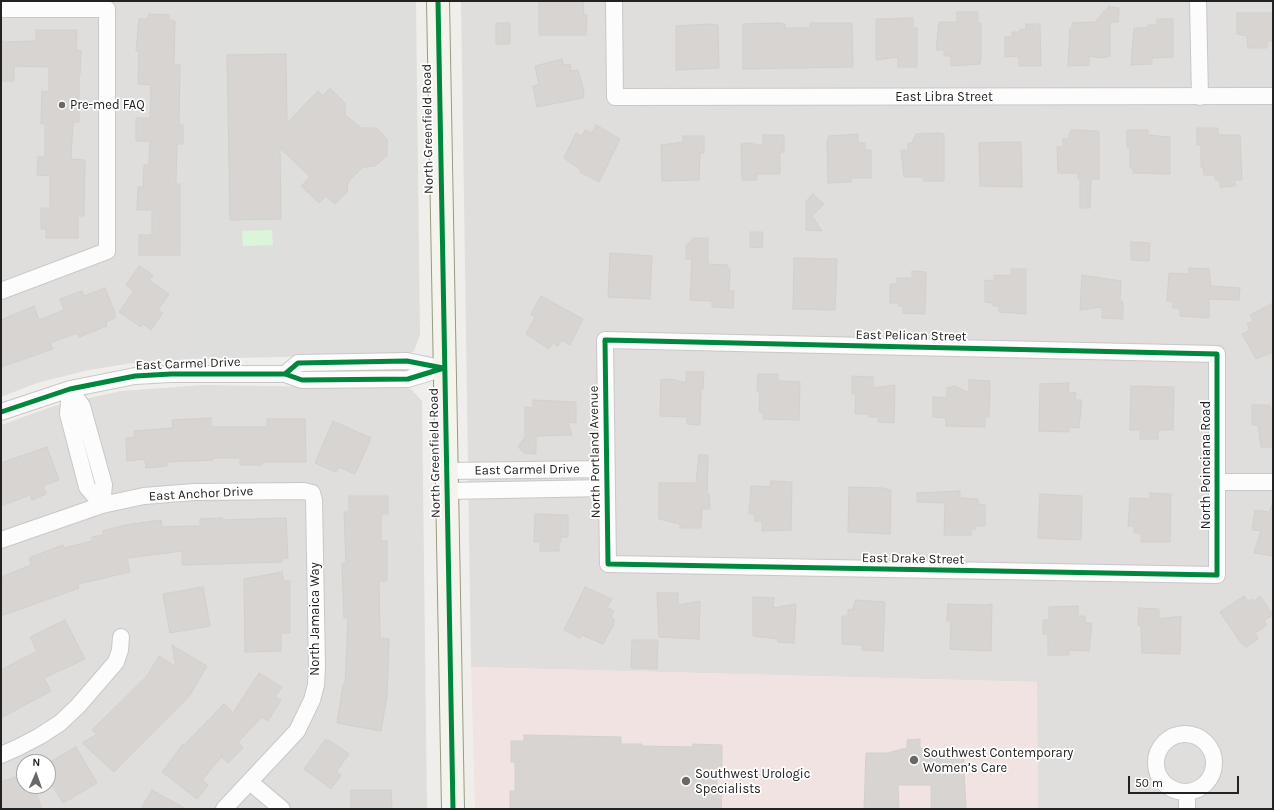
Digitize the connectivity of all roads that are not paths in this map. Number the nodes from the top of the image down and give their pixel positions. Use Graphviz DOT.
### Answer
graph roads {
  1 [pos="438,1"];
  2 [pos="614,1"];
  3 [pos="1198,1"];
  4 [pos="1,9"];
  5 [pos="1273,96"];
  6 [pos="1200,97"];
  7 [pos="1,291"];
  8 [pos="605,340"];
  9 [pos="1217,354"];
  10 [pos="444,368"];
  11 [pos="70,389"];
  12 [pos="1,412"];
  13 [pos="606,469"];
  14 [pos="447,481"];
  15 [pos="1218,482"];
  16 [pos="1273,482"];
  17 [pos="607,488"];
  18 [pos="312,493"];
  19 [pos="102,504"];
  20 [pos="1,540"];
  21 [pos="608,564"];
  22 [pos="1217,575"];
  23 [pos="121,637"];
  24 [pos="1,755"];
  25 [pos="250,782"];
  26 [pos="1187,792"];
  27 [pos="224,809"];
  28 [pos="282,809"];
  29 [pos="453,809"];
  30 [pos="1187,809"];
  1 -- 10 [label="main road, North Greenfield Road"];
  2 -- 6 [label="street, East Libra Street"];
  3 -- 6 [label="street"];
  4 -- 7 [label="street"];
  5 -- 6 [label="street, East Libra Street"];
  8 -- 9 [label="street, East Pelican Street"];
  8 -- 13 [label="street, North Portland Avenue"];
  9 -- 15 [label="street, North Poinciana Road"];
  10 -- 11 [label="street, East Carmel Drive"];
  10 -- 14 [label="main road, North Greenfield Road"];
  11 -- 12 [label="street, East Carmel Drive"];
  11 -- 19 [label="street"];
  13 -- 14 [label="street, East Carmel Drive"];
  13 -- 17 [label="street, North Portland Avenue"];
  14 -- 17 [label="street, East Carmel Drive"];
  14 -- 29 [label="main road, North Greenfield Road"];
  15 -- 16 [label="street"];
  15 -- 22 [label="street, North Poinciana Road"];
  17 -- 21 [label="street, North Portland Avenue"];
  18 -- 19 [label="street, East Anchor Drive"];
  18 -- 25 [label="street, North Jamaica Way"];
  19 -- 20 [label="street, East Anchor Drive"];
  21 -- 22 [label="street, East Drake Street"];
  23 -- 24 [label="street"];
  25 -- 27 [label="street, North Jamaica Way"];
  25 -- 28 [label="street"];
  26 -- 30 [label="street"];
}
